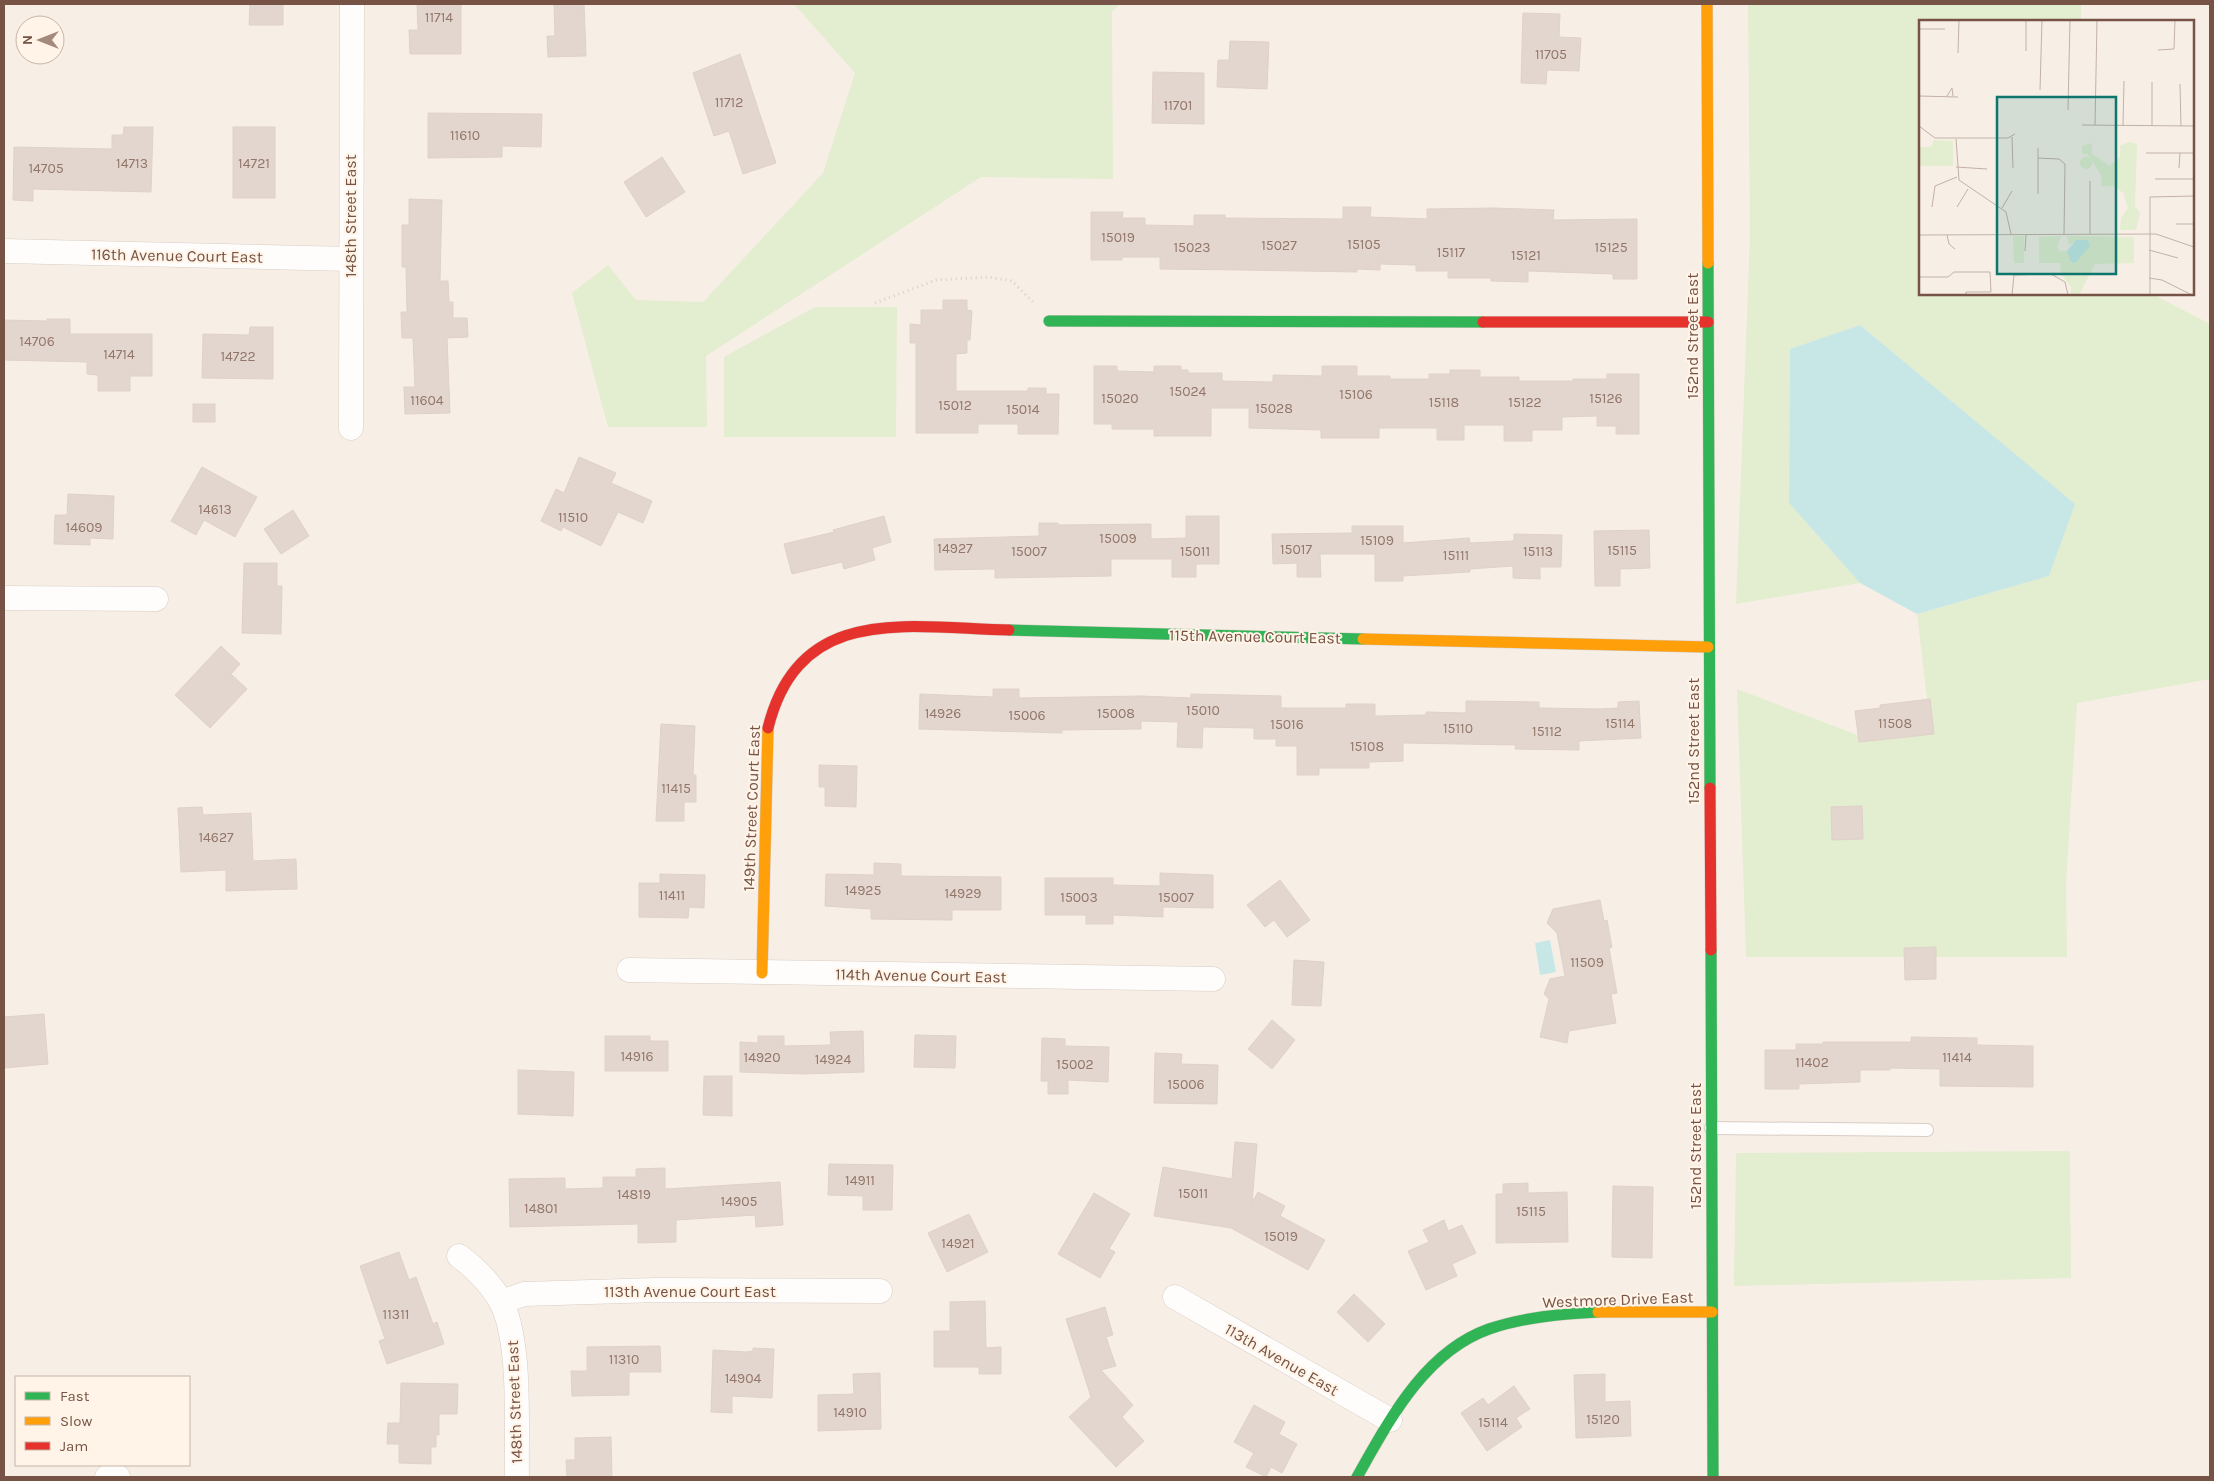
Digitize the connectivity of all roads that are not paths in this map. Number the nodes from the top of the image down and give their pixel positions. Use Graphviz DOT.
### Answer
graph roads {
  1 [pos="352,4"];
  2 [pos="1707,4"];
  3 [pos="4,251"];
  4 [pos="350,259"];
  5 [pos="1049,321"];
  6 [pos="1708,322"];
  7 [pos="351,428"];
  8 [pos="4,598"];
  9 [pos="156,599"];
  10 [pos="1708,647"];
  11 [pos="808,656"];
  12 [pos="629,970"];
  13 [pos="762,973"];
  14 [pos="1213,979"];
  15 [pos="1711,1128"];
  16 [pos="1927,1130"];
  17 [pos="459,1256"];
  18 [pos="880,1291"];
  19 [pos="1175,1297"];
  20 [pos="502,1302"];
  21 [pos="1712,1312"];
  22 [pos="1390,1420"];
  23 [pos="107,1477"];
  24 [pos="118,1477"];
  25 [pos="517,1477"];
  26 [pos="1357,1477"];
  27 [pos="1713,1477"];
  1 -- 4 [label="street, 148th Street East"];
  2 -- 6 [label="street, 152nd Street East"];
  3 -- 4 [label="street, 116th Avenue Court East"];
  4 -- 7 [label="street, 148th Street East"];
  5 -- 6 [label="street"];
  6 -- 10 [label="street, 152nd Street East"];
  8 -- 9 [label="street"];
  10 -- 11 [label="street, 115th Avenue Court East"];
  10 -- 15 [label="street, 152nd Street East"];
  11 -- 13 [label="street, 149th Street Court East"];
  12 -- 13 [label="street, 114th Avenue Court East"];
  13 -- 14 [label="street, 114th Avenue Court East"];
  15 -- 16 [label="lane"];
  15 -- 21 [label="street, 152nd Street East"];
  17 -- 20 [label="street, 148th Street East"];
  18 -- 20 [label="street, 113th Avenue Court East"];
  19 -- 22 [label="street, 113th Avenue East"];
  20 -- 25 [label="street, 148th Street East"];
  21 -- 22 [label="street, Westmore Drive East"];
  21 -- 27 [label="street, 152nd Street East"];
  22 -- 26 [label="street, Westmore Drive East"];
  23 -- 24 [label="street"];
}
